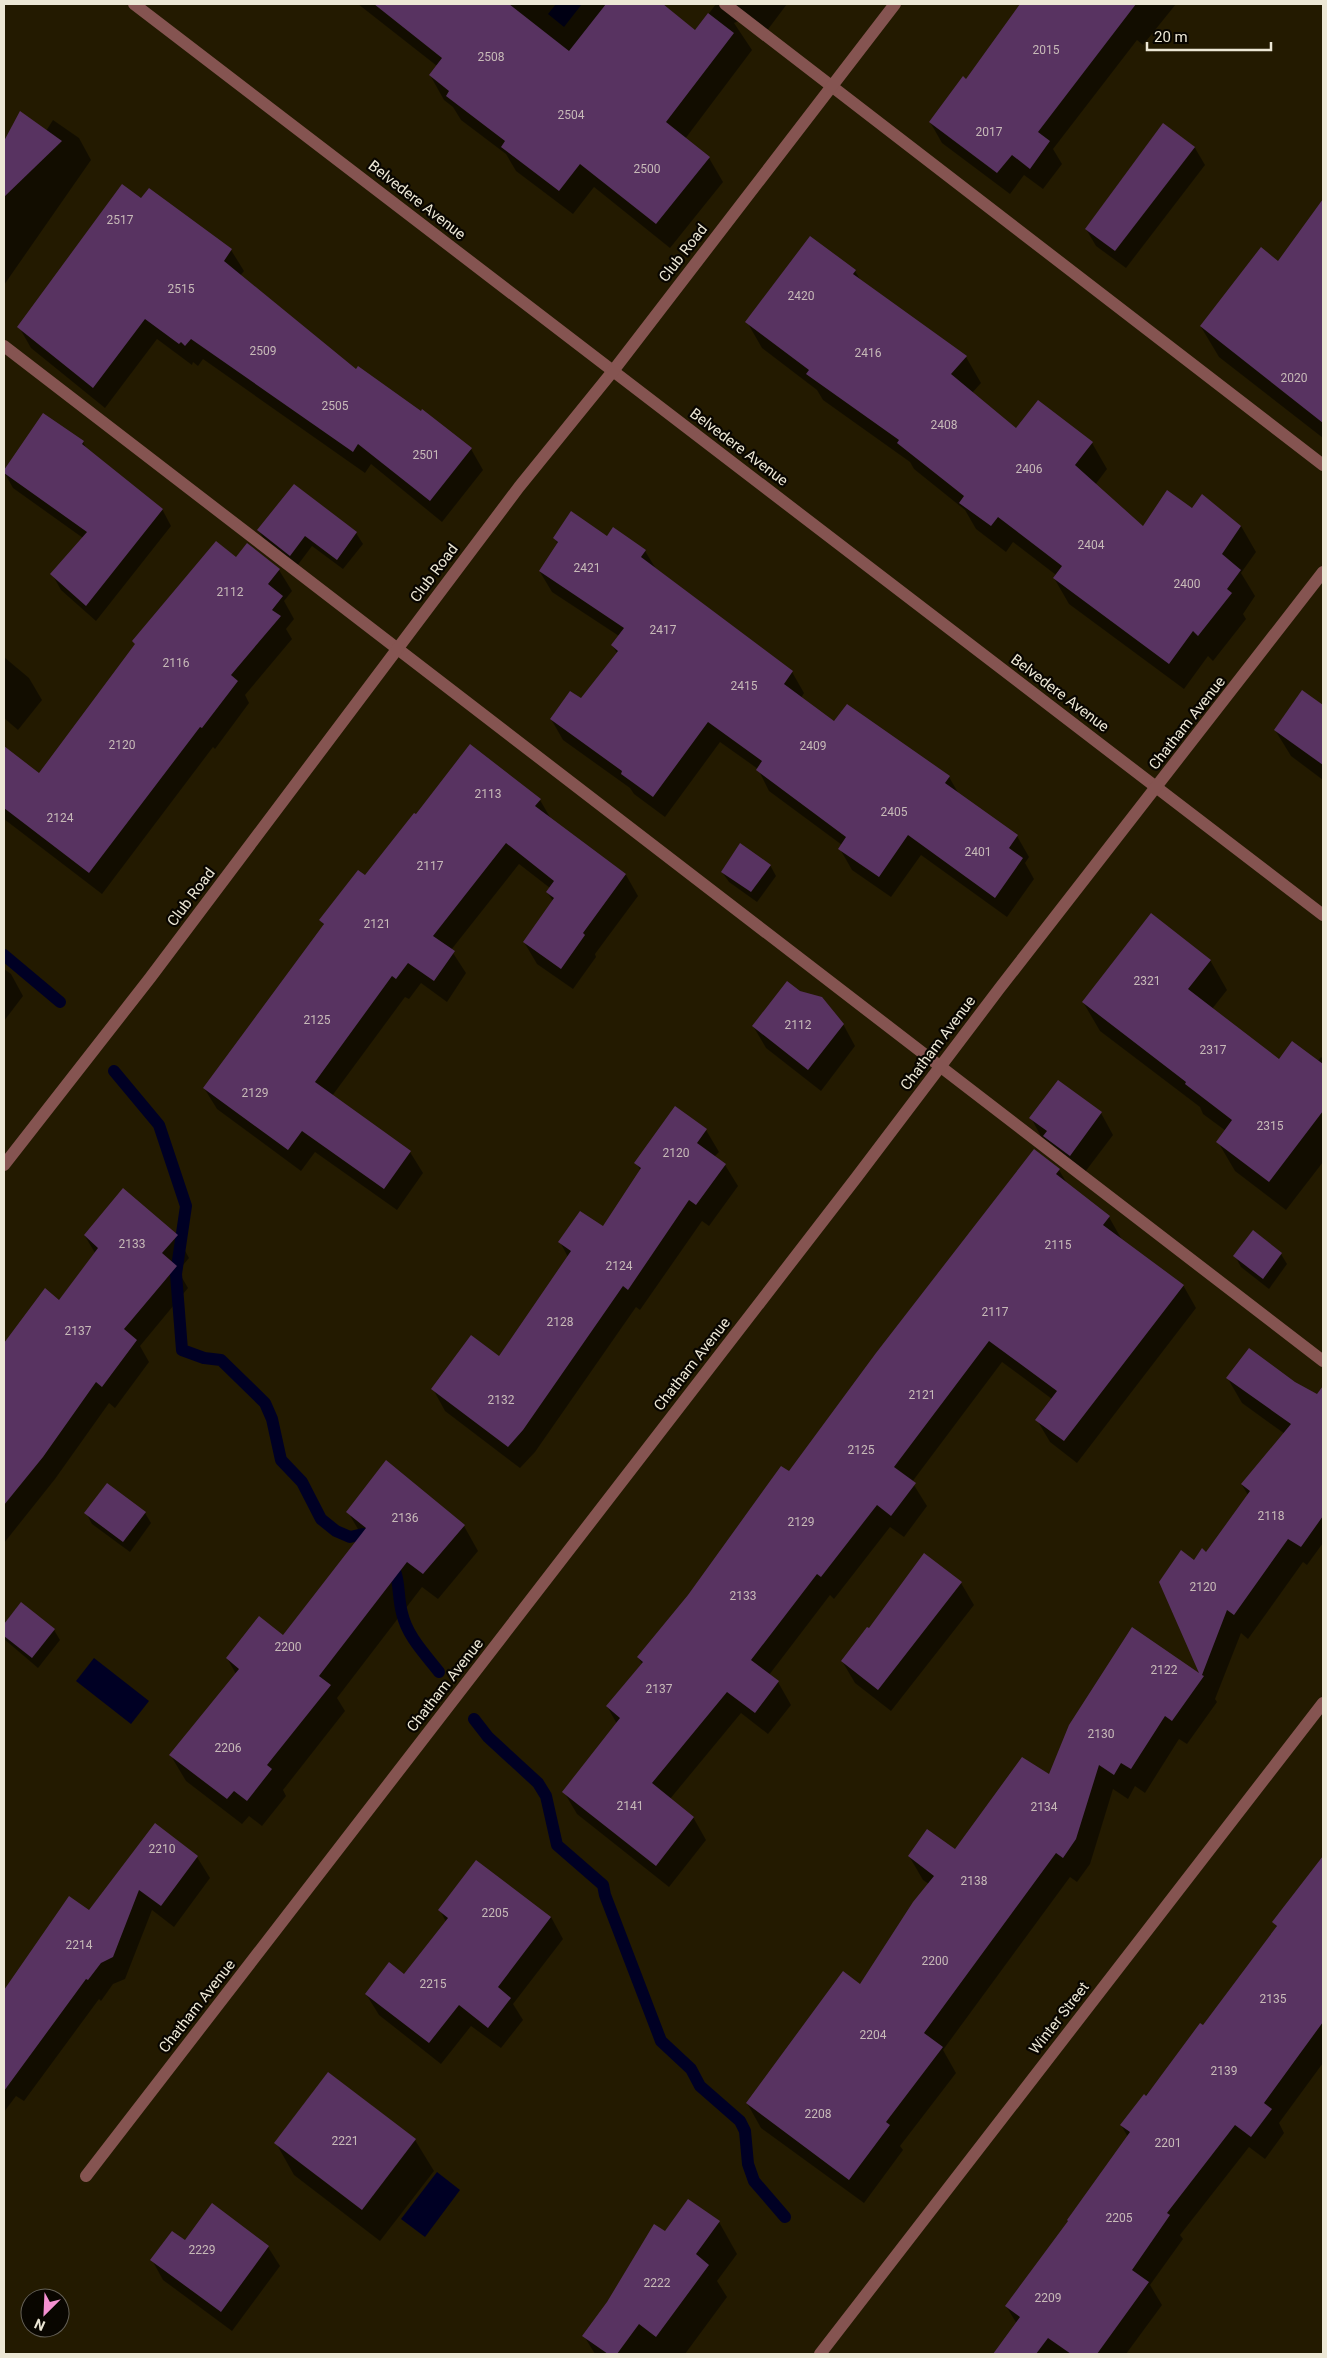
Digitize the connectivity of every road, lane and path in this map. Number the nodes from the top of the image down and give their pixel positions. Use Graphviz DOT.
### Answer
graph roads {
  1 [pos="134,4"];
  2 [pos="725,4"];
  3 [pos="895,4"];
  4 [pos="832,86"];
  5 [pos="4,346"];
  6 [pos="612,371"];
  7 [pos="1323,466"];
  8 [pos="1323,572"];
  9 [pos="397,648"];
  10 [pos="1158,787"];
  11 [pos="1323,916"];
  12 [pos="940,1067"];
  13 [pos="4,1165"];
  14 [pos="1323,1361"];
  15 [pos="1323,1703"];
  16 [pos="86,2176"];
  17 [pos="820,2354"];
  1 -- 6 [label="street, Belvedere Avenue"];
  2 -- 4 [label="street"];
  3 -- 4 [label="street, Club Road"];
  4 -- 6 [label="street, Club Road"];
  4 -- 7 [label="street"];
  5 -- 9 [label="street"];
  6 -- 9 [label="street, Club Road"];
  6 -- 10 [label="street, Belvedere Avenue"];
  8 -- 10 [label="street, Chatham Avenue"];
  9 -- 12 [label="street"];
  9 -- 13 [label="street, Club Road"];
  10 -- 11 [label="street, Belvedere Avenue"];
  10 -- 12 [label="street, Chatham Avenue"];
  12 -- 14 [label="street"];
  12 -- 16 [label="street, Chatham Avenue"];
  15 -- 17 [label="street, Winter Street"];
}
